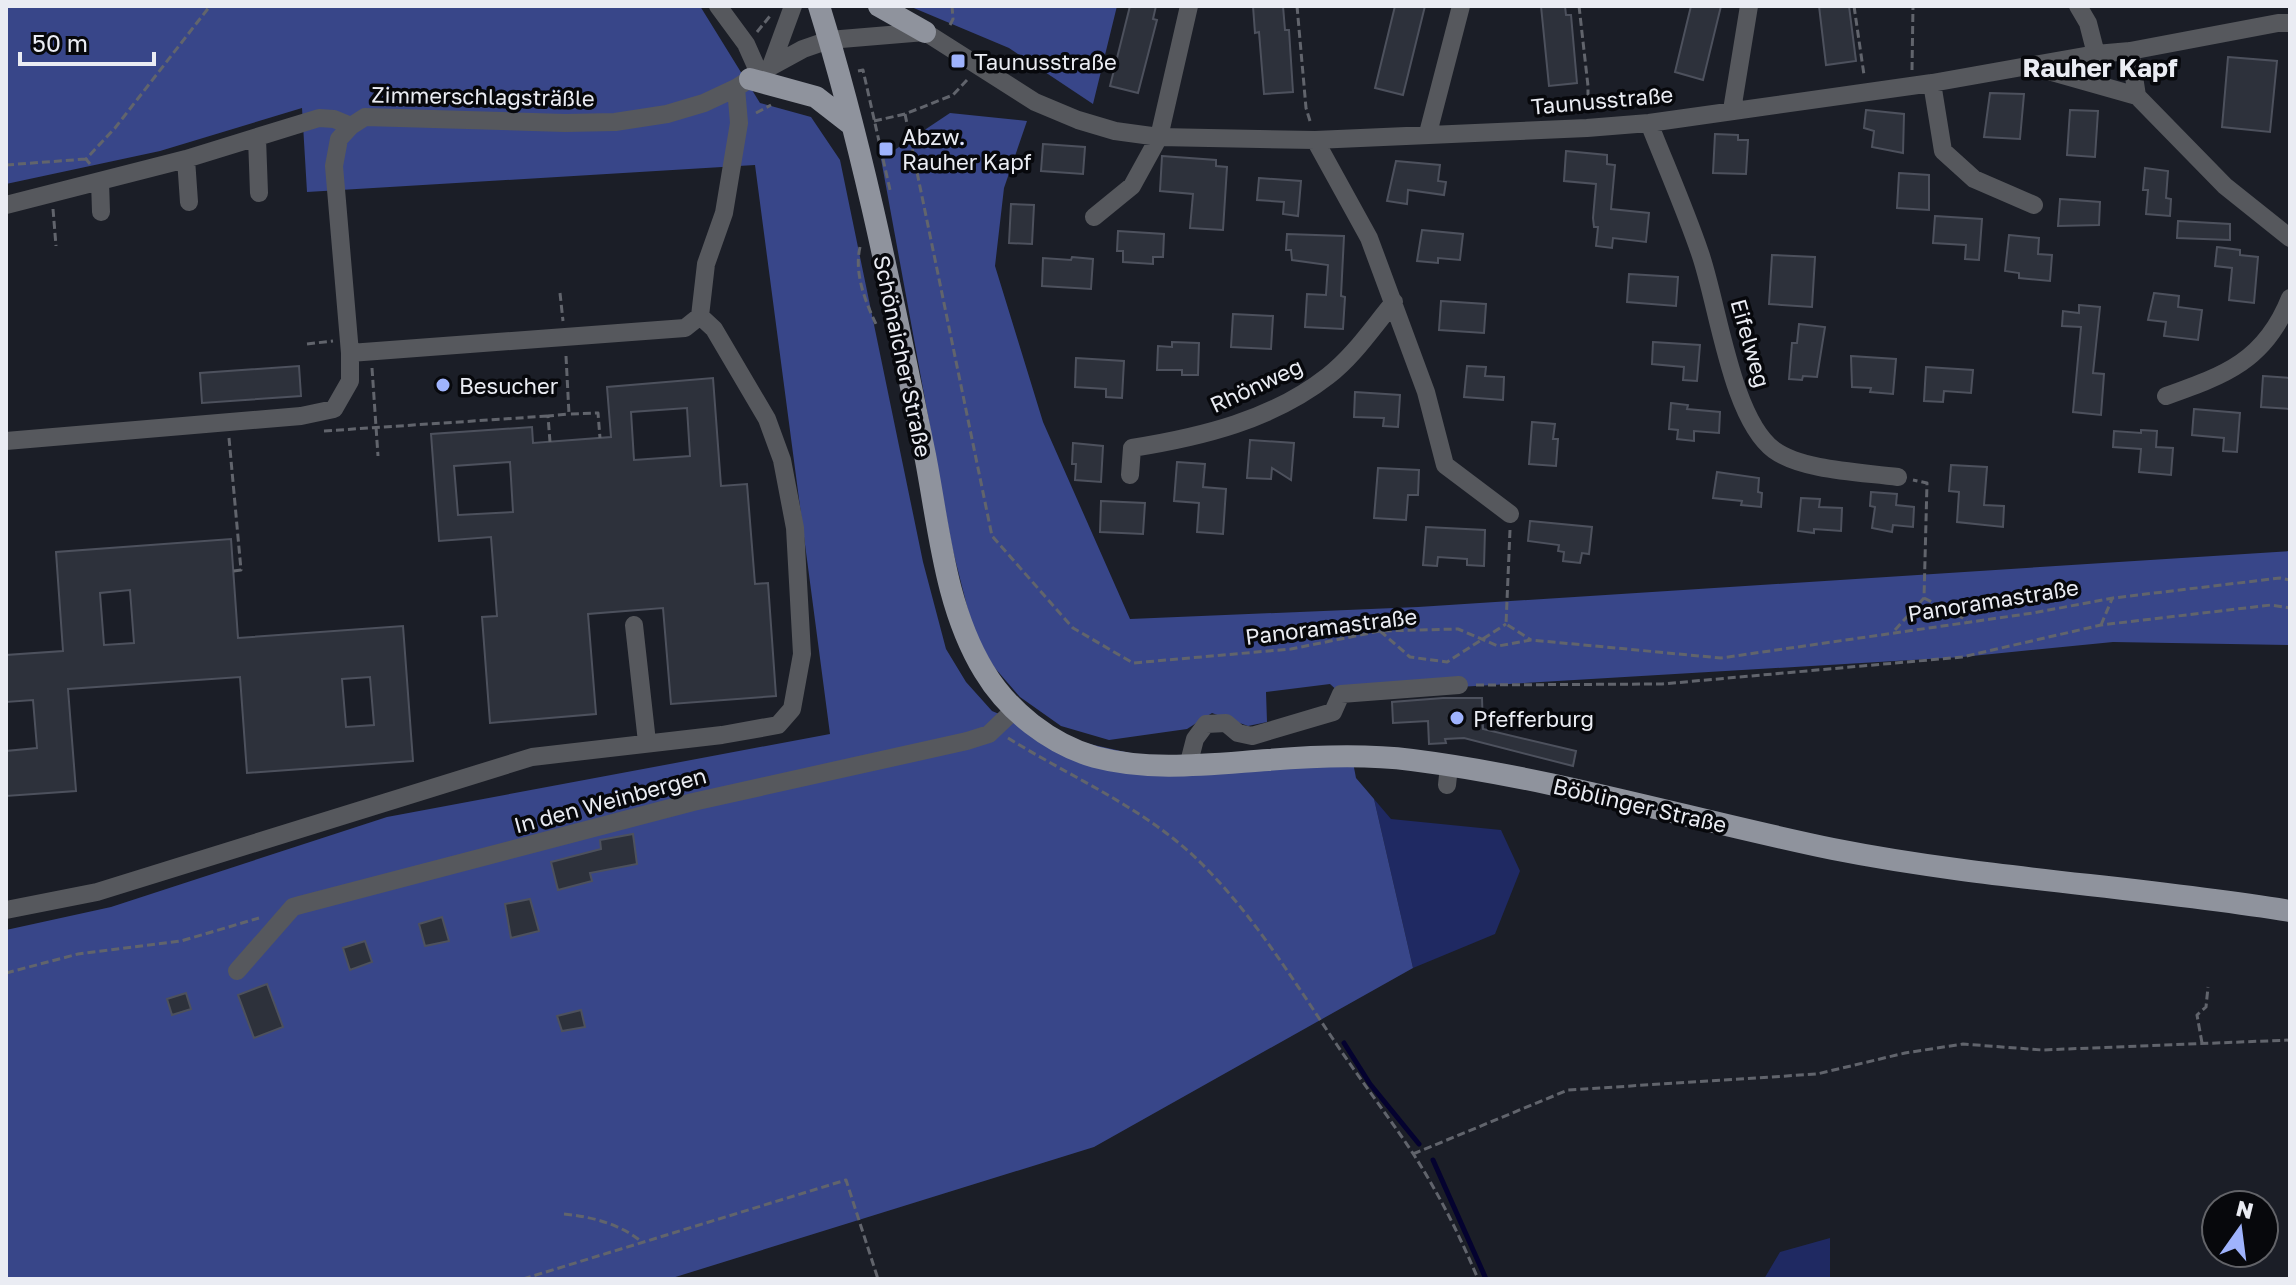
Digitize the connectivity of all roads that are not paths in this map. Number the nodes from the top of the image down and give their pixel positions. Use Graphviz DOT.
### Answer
graph roads {
  1 [pos="718,6"];
  2 [pos="793,6"];
  3 [pos="819,6"];
  4 [pos="879,6"];
  5 [pos="1189,6"];
  6 [pos="1461,6"];
  7 [pos="1749,6"];
  8 [pos="2078,6"];
  9 [pos="2290,23"];
  10 [pos="925,32"];
  11 [pos="829,40"];
  12 [pos="2130,51"];
  13 [pos="2096,54"];
  14 [pos="2031,66"];
  15 [pos="754,76"];
  16 [pos="1932,83"];
  17 [pos="2137,96"];
  18 [pos="1732,110"];
  19 [pos="1649,123"];
  20 [pos="852,125"];
  21 [pos="351,126"];
  22 [pos="1428,133"];
  23 [pos="1159,137"];
  24 [pos="257,138"];
  25 [pos="1315,140"];
  26 [pos="186,159"];
  27 [pos="102,180"];
  28 [pos="259,193"];
  29 [pos="189,202"];
  30 [pos="6,205"];
  31 [pos="2034,205"];
  32 [pos="101,212"];
  33 [pos="1094,217"];
  34 [pos="2290,238"];
  35 [pos="2290,298"];
  36 [pos="1394,302"];
  37 [pos="700,316"];
  38 [pos="350,353"];
  39 [pos="2166,396"];
  40 [pos="6,441"];
  41 [pos="1130,475"];
  42 [pos="1898,477"];
  43 [pos="1510,514"];
  44 [pos="634,625"];
  45 [pos="1459,685"];
  46 [pos="1005,714"];
  47 [pos="647,742"];
  48 [pos="1188,766"];
  49 [pos="6,910"];
  50 [pos="2290,911"];
  51 [pos="237,971"];
  1 -- 15 [label="street"];
  2 -- 15 [label="street"];
  3 -- 11 [label="main road, Schönaicher Straße"];
  4 -- 10 [label="main road"];
  5 -- 23 [label="street"];
  6 -- 22 [label="street"];
  7 -- 18 [label="street"];
  8 -- 13 [label="street"];
  9 -- 12 [label="street, Taunusstraße"];
  10 -- 11 [label="street"];
  10 -- 23 [label="street, Taunusstraße"];
  11 -- 15 [label="street, Zimmerschlagsträßle"];
  11 -- 20 [label="main road, Schönaicher Straße"];
  12 -- 13 [label="street, Taunusstraße"];
  12 -- 17 [label="street"];
  13 -- 14 [label="street, Taunusstraße"];
  14 -- 16 [label="street, Taunusstraße"];
  14 -- 17 [label="street, Taunusstraße"];
  15 -- 20 [label="main road"];
  15 -- 21 [label="street, Zimmerschlagsträßle"];
  15 -- 37 [label="street"];
  16 -- 18 [label="street, Taunusstraße"];
  16 -- 31 [label="street"];
  17 -- 34 [label="street, Taunusstraße"];
  18 -- 19 [label="street, Taunusstraße"];
  19 -- 22 [label="street, Taunusstraße"];
  19 -- 42 [label="street, Eifelweg"];
  20 -- 46 [label="main road, Schönaicher Straße"];
  21 -- 24 [label="street, Zimmerschlagsträßle"];
  21 -- 38 [label="street"];
  22 -- 25 [label="street, Taunusstraße"];
  23 -- 25 [label="street, Taunusstraße"];
  23 -- 33 [label="street"];
  24 -- 26 [label="street, Zimmerschlagsträßle"];
  24 -- 28 [label="street"];
  25 -- 36 [label="street"];
  26 -- 27 [label="street, Zimmerschlagsträßle"];
  26 -- 29 [label="street"];
  27 -- 30 [label="street, Zimmerschlagsträßle"];
  27 -- 32 [label="street"];
  35 -- 39 [label="street"];
  36 -- 41 [label="street, Rhönweg"];
  36 -- 43 [label="street"];
  37 -- 38 [label="street"];
  37 -- 47 [label="street"];
  38 -- 40 [label="street"];
  44 -- 47 [label="street"];
  45 -- 48 [label="street"];
  46 -- 48 [label="main road, Böblinger Straße"];
  46 -- 51 [label="street, In den Weinbergen"];
  47 -- 49 [label="street"];
  48 -- 50 [label="main road, Böblinger Straße"];
}
